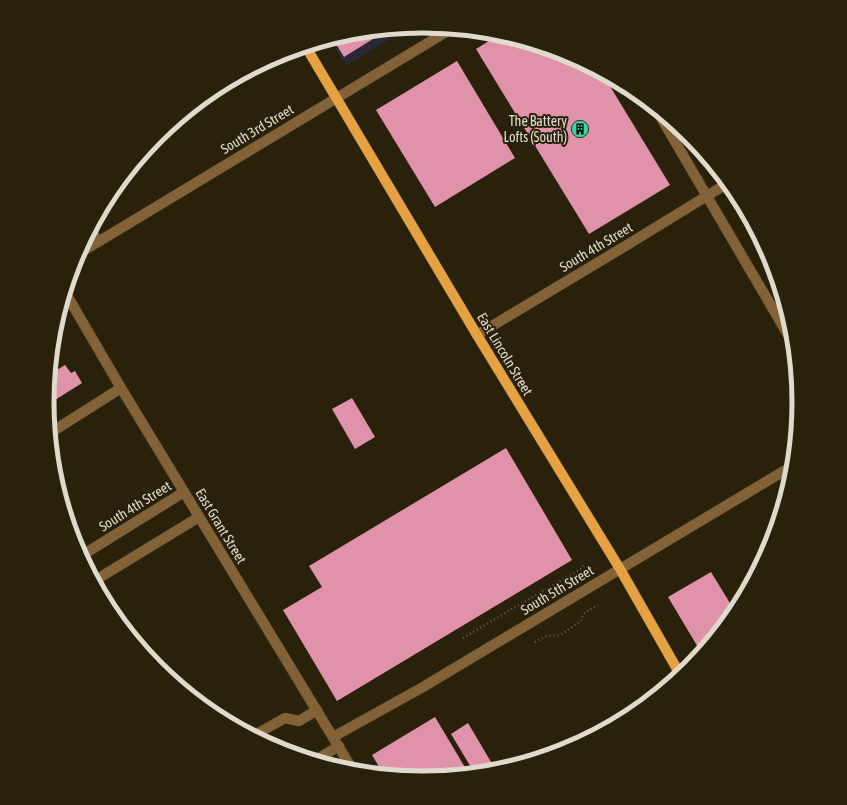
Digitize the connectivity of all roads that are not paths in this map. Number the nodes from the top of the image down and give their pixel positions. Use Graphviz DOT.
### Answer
graph roads {
  1 [pos="443,34"];
  2 [pos="309,52"];
  3 [pos="336,97"];
  4 [pos="664,122"];
  5 [pos="723,186"];
  6 [pos="707,195"];
  7 [pos="94,235"];
  8 [pos="98,242"];
  9 [pos="88,248"];
  10 [pos="69,299"];
  11 [pos="786,332"];
  12 [pos="477,335"];
  13 [pos="121,388"];
  14 [pos="55,431"];
  15 [pos="787,469"];
  16 [pos="184,492"];
  17 [pos="199,517"];
  18 [pos="86,553"];
  19 [pos="620,569"];
  20 [pos="99,578"];
  21 [pos="678,670"];
  22 [pos="317,710"];
  23 [pos="258,733"];
  24 [pos="336,742"];
  25 [pos="319,756"];
  26 [pos="350,765"];
  1 -- 3 [label="street, South 3rd Street"];
  2 -- 3 [label="main road, East Lincoln Street"];
  3 -- 8 [label="street, South 3rd Street"];
  3 -- 12 [label="main road, East Lincoln Street"];
  4 -- 6 [label="street"];
  5 -- 6 [label="street, South 4th Street"];
  6 -- 11 [label="street"];
  6 -- 12 [label="street, South 4th Street"];
  7 -- 8 [label="street"];
  8 -- 9 [label="street, South 3rd Street"];
  10 -- 13 [label="street, East Grant Street"];
  12 -- 19 [label="main road, East Lincoln Street"];
  13 -- 14 [label="street"];
  13 -- 16 [label="street, East Grant Street"];
  15 -- 19 [label="street, South 5th Street"];
  16 -- 17 [label="street, East Grant Street"];
  16 -- 18 [label="street, South 4th Street"];
  17 -- 20 [label="street"];
  17 -- 22 [label="street, East Grant Street"];
  19 -- 21 [label="main road, East Lincoln Street"];
  19 -- 24 [label="street, South 5th Street"];
  22 -- 23 [label="street"];
  22 -- 24 [label="street, East Grant Street"];
  24 -- 25 [label="street, South 5th Street"];
  24 -- 26 [label="street, East Grant Street"];
}
